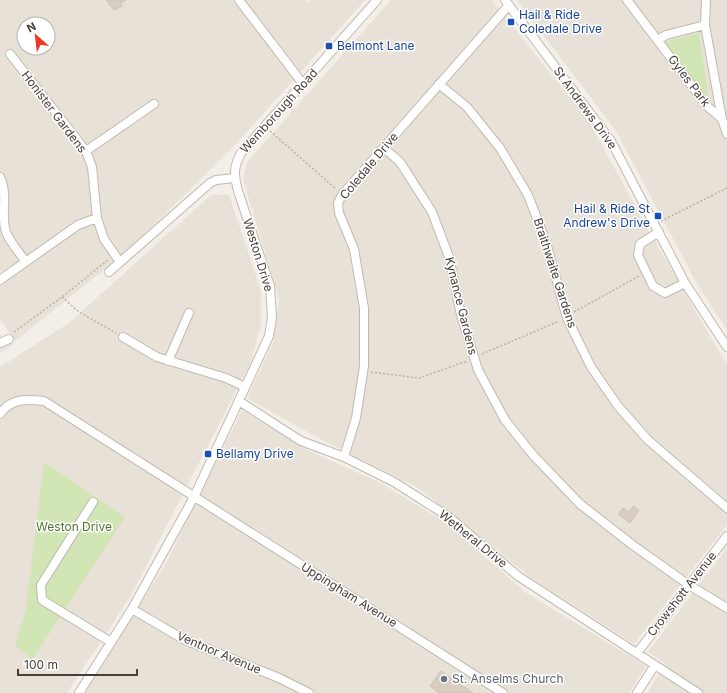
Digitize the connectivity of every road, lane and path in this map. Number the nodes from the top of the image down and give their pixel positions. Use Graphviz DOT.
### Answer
graph roads {
  1 [pos="239,0"];
  2 [pos="377,0"];
  3 [pos="627,0"];
  4 [pos="706,0"];
  5 [pos="507,3"];
  6 [pos="705,25"];
  7 [pos="658,40"];
  8 [pos="10,54"];
  9 [pos="303,84"];
  10 [pos="439,84"];
  11 [pos="154,104"];
  12 [pos="722,119"];
  13 [pos="266,127"];
  14 [pos="727,134"];
  15 [pos="384,148"];
  16 [pos="86,151"];
  17 [pos="0,177"];
  18 [pos="234,178"];
  19 [pos="727,188"];
  20 [pos="342,195"];
  21 [pos="97,218"];
  22 [pos="654,224"];
  23 [pos="659,232"];
  24 [pos="110,258"];
  25 [pos="25,261"];
  26 [pos="120,262"];
  27 [pos="109,272"];
  28 [pos="646,273"];
  29 [pos="0,280"];
  30 [pos="685,283"];
  31 [pos="62,297"];
  32 [pos="189,313"];
  33 [pos="567,318"];
  34 [pos="123,337"];
  35 [pos="5,339"];
  36 [pos="727,347"];
  37 [pos="474,358"];
  38 [pos="168,361"];
  39 [pos="363,372"];
  40 [pos="246,387"];
  41 [pos="239,401"];
  42 [pos="0,414"];
  43 [pos="344,457"];
  44 [pos="194,497"];
  45 [pos="93,502"];
  46 [pos="727,508"];
  47 [pos="727,536"];
  48 [pos="689,585"];
  49 [pos="132,608"];
  50 [pos="727,608"];
  51 [pos="111,642"];
  52 [pos="637,653"];
  53 [pos="655,665"];
  54 [pos="501,692"];
  55 [pos="79,693"];
  56 [pos="309,693"];
  57 [pos="637,693"];
  58 [pos="698,693"];
  1 -- 9 [label="street"];
  2 -- 9 [label="street, Wemborough Road"];
  3 -- 7 [label="street, Gyles Park"];
  4 -- 6 [label="street"];
  5 -- 10 [label="street, Coledale Drive"];
  5 -- 22 [label="street, St Andrews Drive"];
  6 -- 7 [label="street"];
  6 -- 12 [label="street"];
  7 -- 12 [label="street, Gyles Park"];
  8 -- 16 [label="street, Honister Gardens"];
  9 -- 13 [label="street, Wemborough Road"];
  10 -- 15 [label="street, Coledale Drive"];
  10 -- 33 [label="street, Braithwaite Gardens"];
  11 -- 16 [label="street"];
  12 -- 14 [label="street"];
  13 -- 18 [label="street, Wemborough Road"];
  13 -- 20 [label="path"];
  15 -- 20 [label="street, Coledale Drive"];
  15 -- 37 [label="street, Kynance Gardens"];
  16 -- 21 [label="street, Honister Gardens"];
  17 -- 25 [label="street"];
  18 -- 26 [label="street"];
  18 -- 40 [label="street, Weston Drive"];
  19 -- 22 [label="path"];
  20 -- 39 [label="street, Coledale Drive"];
  21 -- 25 [label="street"];
  21 -- 26 [label="street, Honister Gardens"];
  22 -- 23 [label="street, St Andrews Drive"];
  23 -- 28 [label="street"];
  23 -- 30 [label="street, St Andrews Drive"];
  24 -- 31 [label="path"];
  25 -- 29 [label="street"];
  26 -- 27 [label="street"];
  28 -- 30 [label="street"];
  28 -- 33 [label="path"];
  30 -- 36 [label="street, St Andrews Drive"];
  31 -- 34 [label="path"];
  31 -- 35 [label="path"];
  32 -- 38 [label="street"];
  33 -- 37 [label="path"];
  33 -- 46 [label="street, Braithwaite Gardens"];
  34 -- 38 [label="street"];
  37 -- 39 [label="path"];
  37 -- 48 [label="street, Kynance Gardens"];
  38 -- 40 [label="street"];
  39 -- 43 [label="street, Coledale Drive"];
  40 -- 41 [label="street, Weston Drive"];
  41 -- 43 [label="street, Wetheral Drive"];
  41 -- 44 [label="street, Weston Drive"];
  42 -- 44 [label="street"];
  43 -- 52 [label="street, Wetheral Drive"];
  44 -- 49 [label="street, Weston Drive"];
  44 -- 54 [label="street, Uppingham Avenue"];
  45 -- 51 [label="street"];
  47 -- 48 [label="street, Crowshott Avenue"];
  48 -- 50 [label="street, Kynance Gardens"];
  48 -- 52 [label="street, Crowshott Avenue"];
  49 -- 51 [label="street, Weston Drive"];
  49 -- 56 [label="street, Ventnor Avenue"];
  51 -- 55 [label="street, Weston Drive"];
  52 -- 53 [label="street, Wetheral Drive"];
  53 -- 57 [label="street"];
  53 -- 58 [label="street, Wetheral Drive"];
}
